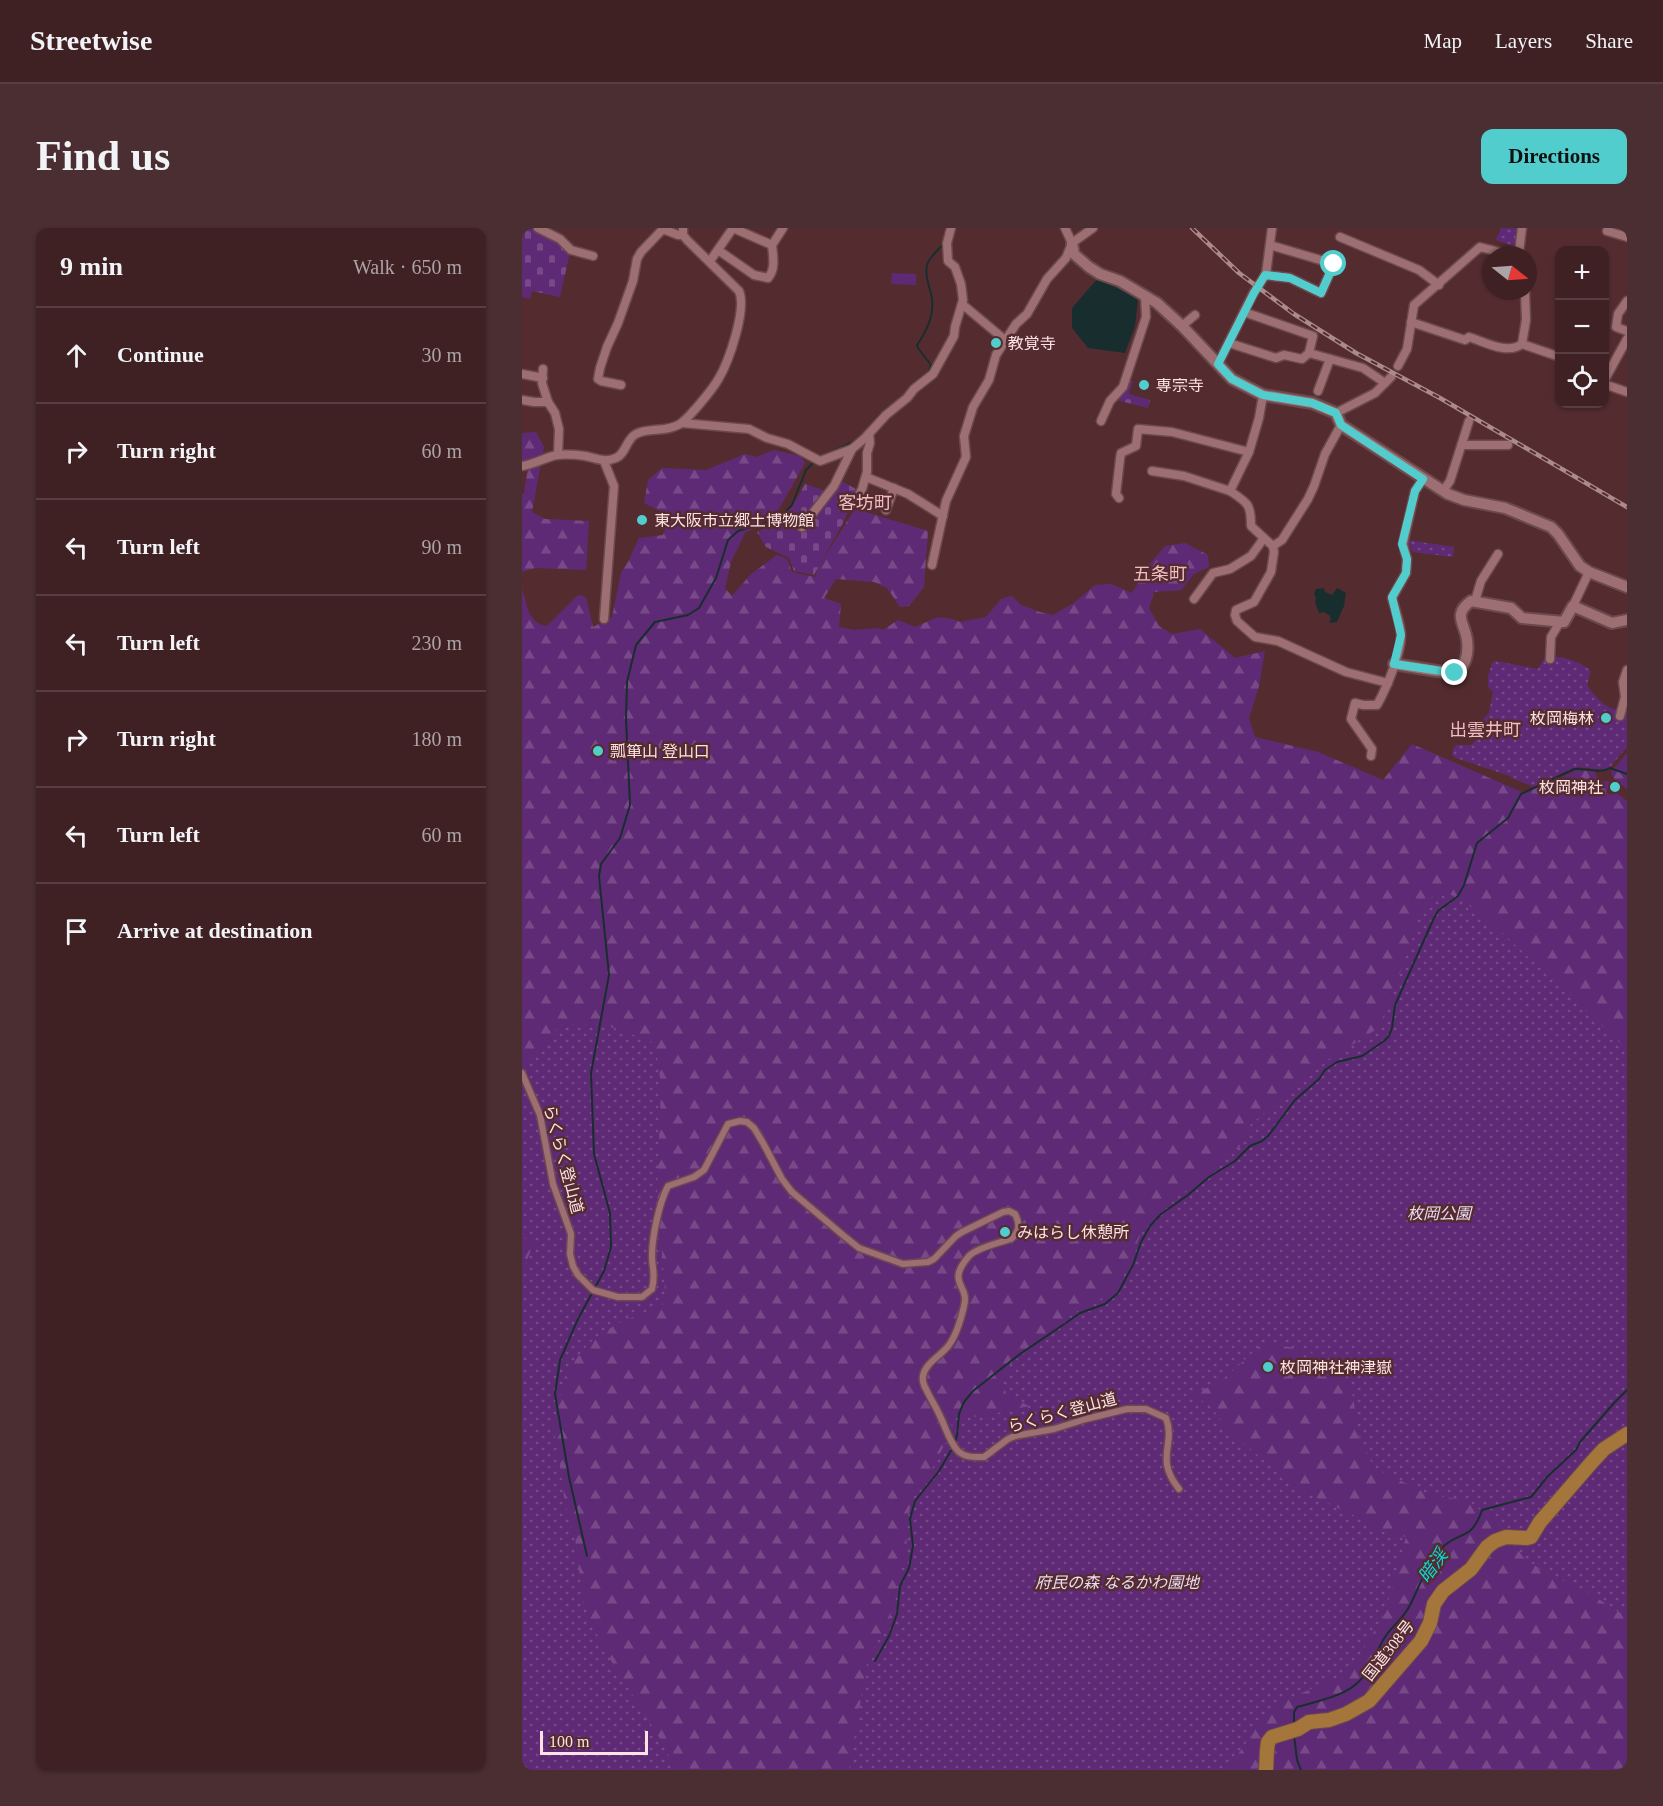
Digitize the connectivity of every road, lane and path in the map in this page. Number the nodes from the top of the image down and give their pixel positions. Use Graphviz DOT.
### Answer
graph roads {
  1 [pos="538,228"];
  2 [pos="733,228"];
  3 [pos="783,228"];
  4 [pos="951,228"];
  5 [pos="1065,228"];
  6 [pos="1093,228"];
  7 [pos="1272,228"];
  8 [pos="1522,228"];
  9 [pos="1608,228"];
  10 [pos="683,232"];
  11 [pos="1340,237"];
  12 [pos="1627,237"];
  13 [pos="1072,243"];
  14 [pos="1270,244"];
  15 [pos="772,245"];
  16 [pos="1520,246"];
  17 [pos="1483,248"];
  18 [pos="718,250"];
  19 [pos="593,256"];
  20 [pos="710,261"];
  21 [pos="1265,275"];
  22 [pos="1439,285"];
  23 [pos="1145,296"];
  24 [pos="1525,300"];
  25 [pos="1627,302"];
  26 [pos="962,304"];
  27 [pos="1244,312"];
  28 [pos="1195,315"];
  29 [pos="1411,322"];
  30 [pos="1182,326"];
  31 [pos="1627,331"];
  32 [pos="1627,339"];
  33 [pos="1005,340"];
  34 [pos="1229,343"];
  35 [pos="1522,344"];
  36 [pos="1309,352"];
  37 [pos="1555,355"];
  38 [pos="1330,359"];
  39 [pos="1218,364"];
  40 [pos="1398,366"];
  41 [pos="522,374"];
  42 [pos="1609,375"];
  43 [pos="621,385"];
  44 [pos="1609,385"];
  45 [pos="1318,391"];
  46 [pos="1627,392"];
  47 [pos="1263,395"];
  48 [pos="522,400"];
  49 [pos="548,402"];
  50 [pos="1336,413"];
  51 [pos="1101,421"];
  52 [pos="1469,421"];
  53 [pos="682,423"];
  54 [pos="1341,425"];
  55 [pos="868,434"];
  56 [pos="1462,445"];
  57 [pos="1508,445"];
  58 [pos="852,449"];
  59 [pos="1249,452"];
  60 [pos="558,455"];
  61 [pos="604,461"];
  62 [pos="522,466"];
  63 [pos="1152,471"];
  64 [pos="866,477"];
  65 [pos="1423,479"];
  66 [pos="894,488"];
  67 [pos="1230,491"];
  68 [pos="1443,491"];
  69 [pos="1119,498"];
  70 [pos="855,503"];
  71 [pos="886,510"];
  72 [pos="943,516"];
  73 [pos="802,527"];
  74 [pos="1264,538"];
  75 [pos="1273,546"];
  76 [pos="1498,554"];
  77 [pos="932,565"];
  78 [pos="1589,572"];
  79 [pos="1627,587"];
  80 [pos="1194,599"];
  81 [pos="1475,601"];
  82 [pos="1573,606"];
  83 [pos="604,619"];
  84 [pos="1627,620"];
  85 [pos="1560,622"];
  86 [pos="1550,659"];
  87 [pos="1394,664"];
  88 [pos="1627,670"];
  89 [pos="1388,683"];
  90 [pos="1620,716"];
  91 [pos="1371,756"];
  92 [pos="522,1073"];
  93 [pos="1627,1434"];
  94 [pos="1179,1489"];
  95 [pos="1266,1770"];
  1 -- 19 [label="street"];
  2 -- 15 [label="street"];
  2 -- 18 [label="street"];
  3 -- 15 [label="street"];
  4 -- 26 [label="street"];
  5 -- 13 [label="street"];
  6 -- 13 [label="street"];
  7 -- 14 [label="street"];
  8 -- 16 [label="street"];
  9 -- 12 [label="street"];
  10 -- 20 [label="street"];
  10 -- 43 [label="street"];
  11 -- 22 [label="street"];
  13 -- 23 [label="street"];
  13 -- 33 [label="street"];
  14 -- 21 [label="street"];
  14 -- 21 [label="street"];
  15 -- 18 [label="street"];
  17 -- 22 [label="street"];
  18 -- 20 [label="street"];
  20 -- 53 [label="street"];
  21 -- 27 [label="street"];
  22 -- 29 [label="street"];
  23 -- 30 [label="street"];
  23 -- 51 [label="street"];
  24 -- 35 [label="street"];
  25 -- 31 [label="street"];
  26 -- 33 [label="street"];
  26 -- 55 [label="street"];
  27 -- 34 [label="street"];
  27 -- 36 [label="street"];
  28 -- 30 [label="street"];
  29 -- 35 [label="street"];
  29 -- 40 [label="street"];
  30 -- 39 [label="street"];
  32 -- 42 [label="street"];
  33 -- 72 [label="street"];
  34 -- 36 [label="street"];
  34 -- 39 [label="street"];
  35 -- 37 [label="street"];
  36 -- 38 [label="street"];
  38 -- 45 [label="street"];
  38 -- 50 [label="street"];
  39 -- 47 [label="street"];
  41 -- 49 [label="street"];
  44 -- 46 [label="street"];
  47 -- 50 [label="street"];
  47 -- 59 [label="street"];
  48 -- 49 [label="street"];
  49 -- 60 [label="street"];
  50 -- 54 [label="street"];
  52 -- 56 [label="street"];
  53 -- 58 [label="street"];
  53 -- 61 [label="street"];
  54 -- 65 [label="street"];
  54 -- 75 [label="street"];
  55 -- 58 [label="street"];
  55 -- 64 [label="street"];
  56 -- 57 [label="street"];
  56 -- 68 [label="street"];
  58 -- 73 [label="street"];
  59 -- 67 [label="street"];
  59 -- 69 [label="street"];
  60 -- 61 [label="street"];
  60 -- 62 [label="street"];
  61 -- 83 [label="street"];
  63 -- 67 [label="street"];
  64 -- 66 [label="street"];
  64 -- 70 [label="street"];
  65 -- 68 [label="street"];
  65 -- 87 [label="street"];
  66 -- 71 [label="street"];
  66 -- 72 [label="street"];
  67 -- 74 [label="street"];
  68 -- 78 [label="street"];
  72 -- 77 [label="street"];
  74 -- 75 [label="street"];
  74 -- 80 [label="street"];
  75 -- 89 [label="street"];
  76 -- 81 [label="street"];
  78 -- 79 [label="street"];
  78 -- 82 [label="street"];
  81 -- 85 [label="street"];
  81 -- 87 [label="street"];
  82 -- 84 [label="street"];
  82 -- 85 [label="street"];
  85 -- 86 [label="street"];
  87 -- 89 [label="street"];
  88 -- 90 [label="street"];
  89 -- 91 [label="street"];
  92 -- 94 [label="street, らくらく登山道"];
  93 -- 95 [label="highway, 国道308号"];
}
